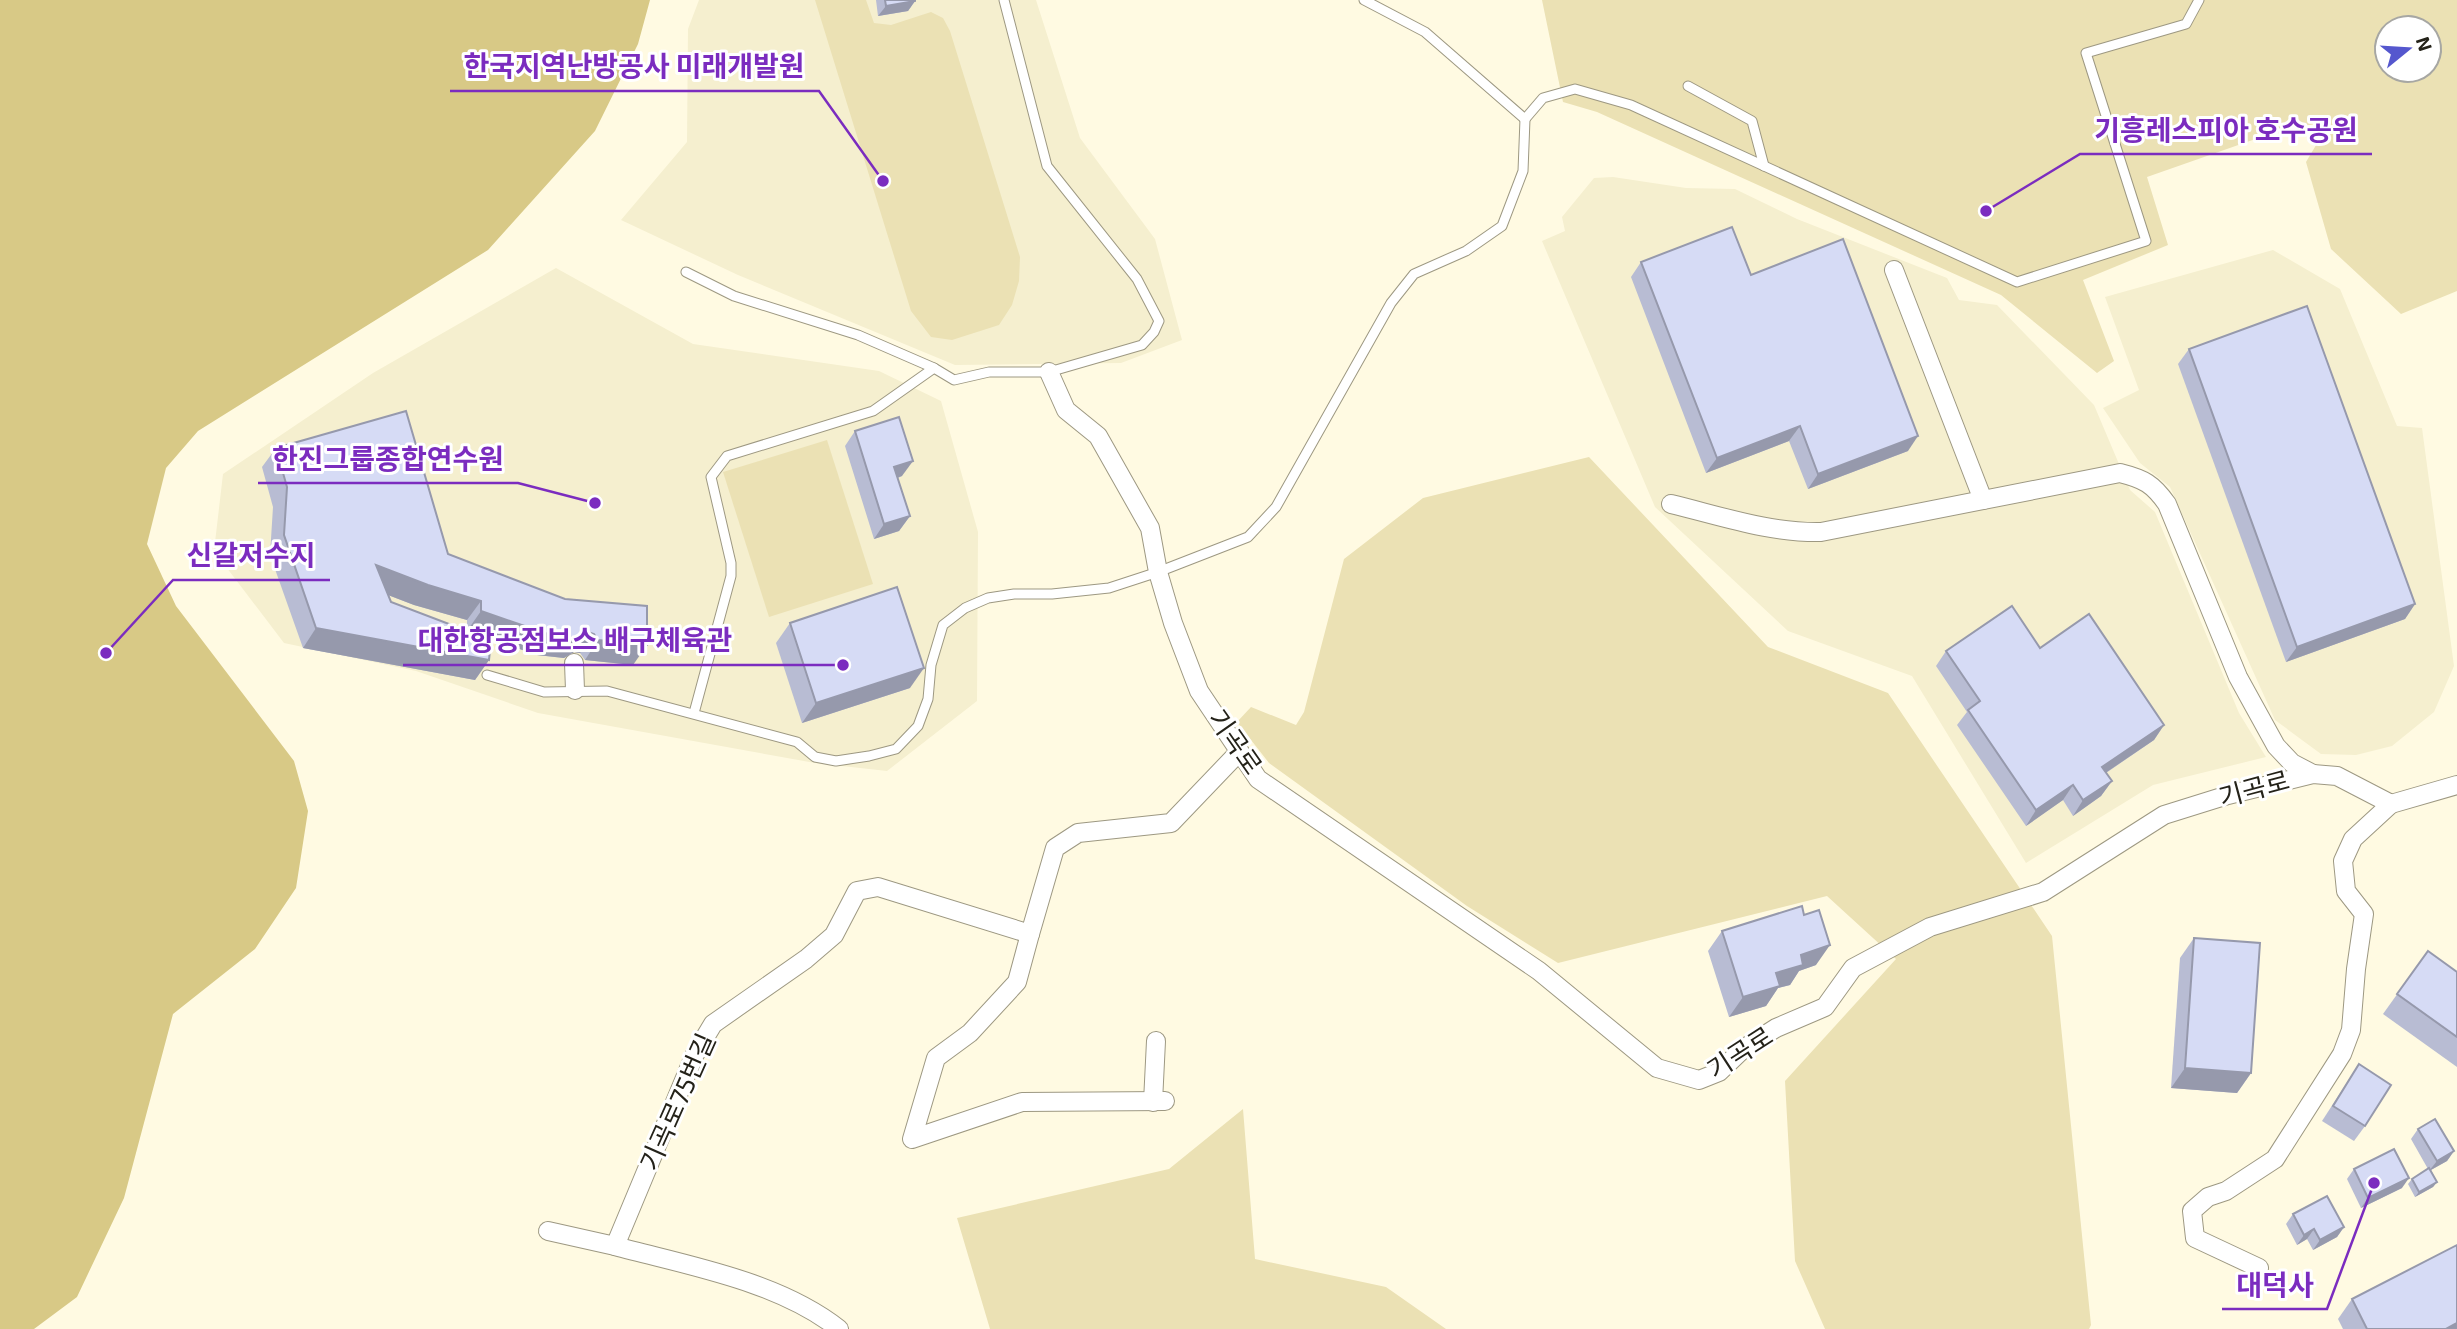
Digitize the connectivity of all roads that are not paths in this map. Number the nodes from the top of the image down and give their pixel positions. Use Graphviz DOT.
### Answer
graph roads {
  1 [pos="1004,0"];
  2 [pos="1364,0"];
  3 [pos="2199,0"];
  4 [pos="1688,86"];
  5 [pos="1525,119"];
  6 [pos="1764,166"];
  7 [pos="1895,271"];
  8 [pos="686,272"];
  9 [pos="934,368"];
  10 [pos="1049,372"];
  11 [pos="1983,500"];
  12 [pos="1671,504"];
  13 [pos="1158,572"];
  14 [pos="574,663"];
  15 [pos="487,676"];
  16 [pos="575,690"];
  17 [pos="694,713"];
  18 [pos="1239,752"];
  19 [pos="2313,774"];
  20 [pos="2457,785"];
  21 [pos="2391,804"];
  22 [pos="1030,934"];
  23 [pos="1156,1041"];
  24 [pos="548,1231"];
  25 [pos="615,1246"];
  26 [pos="2259,1268"];
  27 [pos="839,1329"];
  1 -- 10 [label="lane"];
  2 -- 5 [label="lane"];
  3 -- 6 [label="lane"];
  4 -- 6 [label="lane"];
  5 -- 6 [label="lane"];
  5 -- 13 [label="lane"];
  7 -- 11 [label="street"];
  8 -- 9 [label="lane"];
  9 -- 10 [label="lane"];
  9 -- 17 [label="lane"];
  10 -- 13 [label="street, 기곡로"];
  11 -- 12 [label="street"];
  11 -- 19 [label="street"];
  13 -- 17 [label="lane"];
  13 -- 18 [label="street, 기곡로"];
  14 -- 16 [label="street"];
  15 -- 16 [label="lane"];
  16 -- 17 [label="lane"];
  18 -- 19 [label="street, 기곡로"];
  18 -- 22 [label="street"];
  19 -- 21 [label="street, 기곡로"];
  20 -- 21 [label="street"];
  21 -- 26 [label="street"];
  22 -- 23 [label="street"];
  22 -- 25 [label="street, 기곡로75번길"];
  24 -- 25 [label="street"];
  25 -- 27 [label="street"];
}
